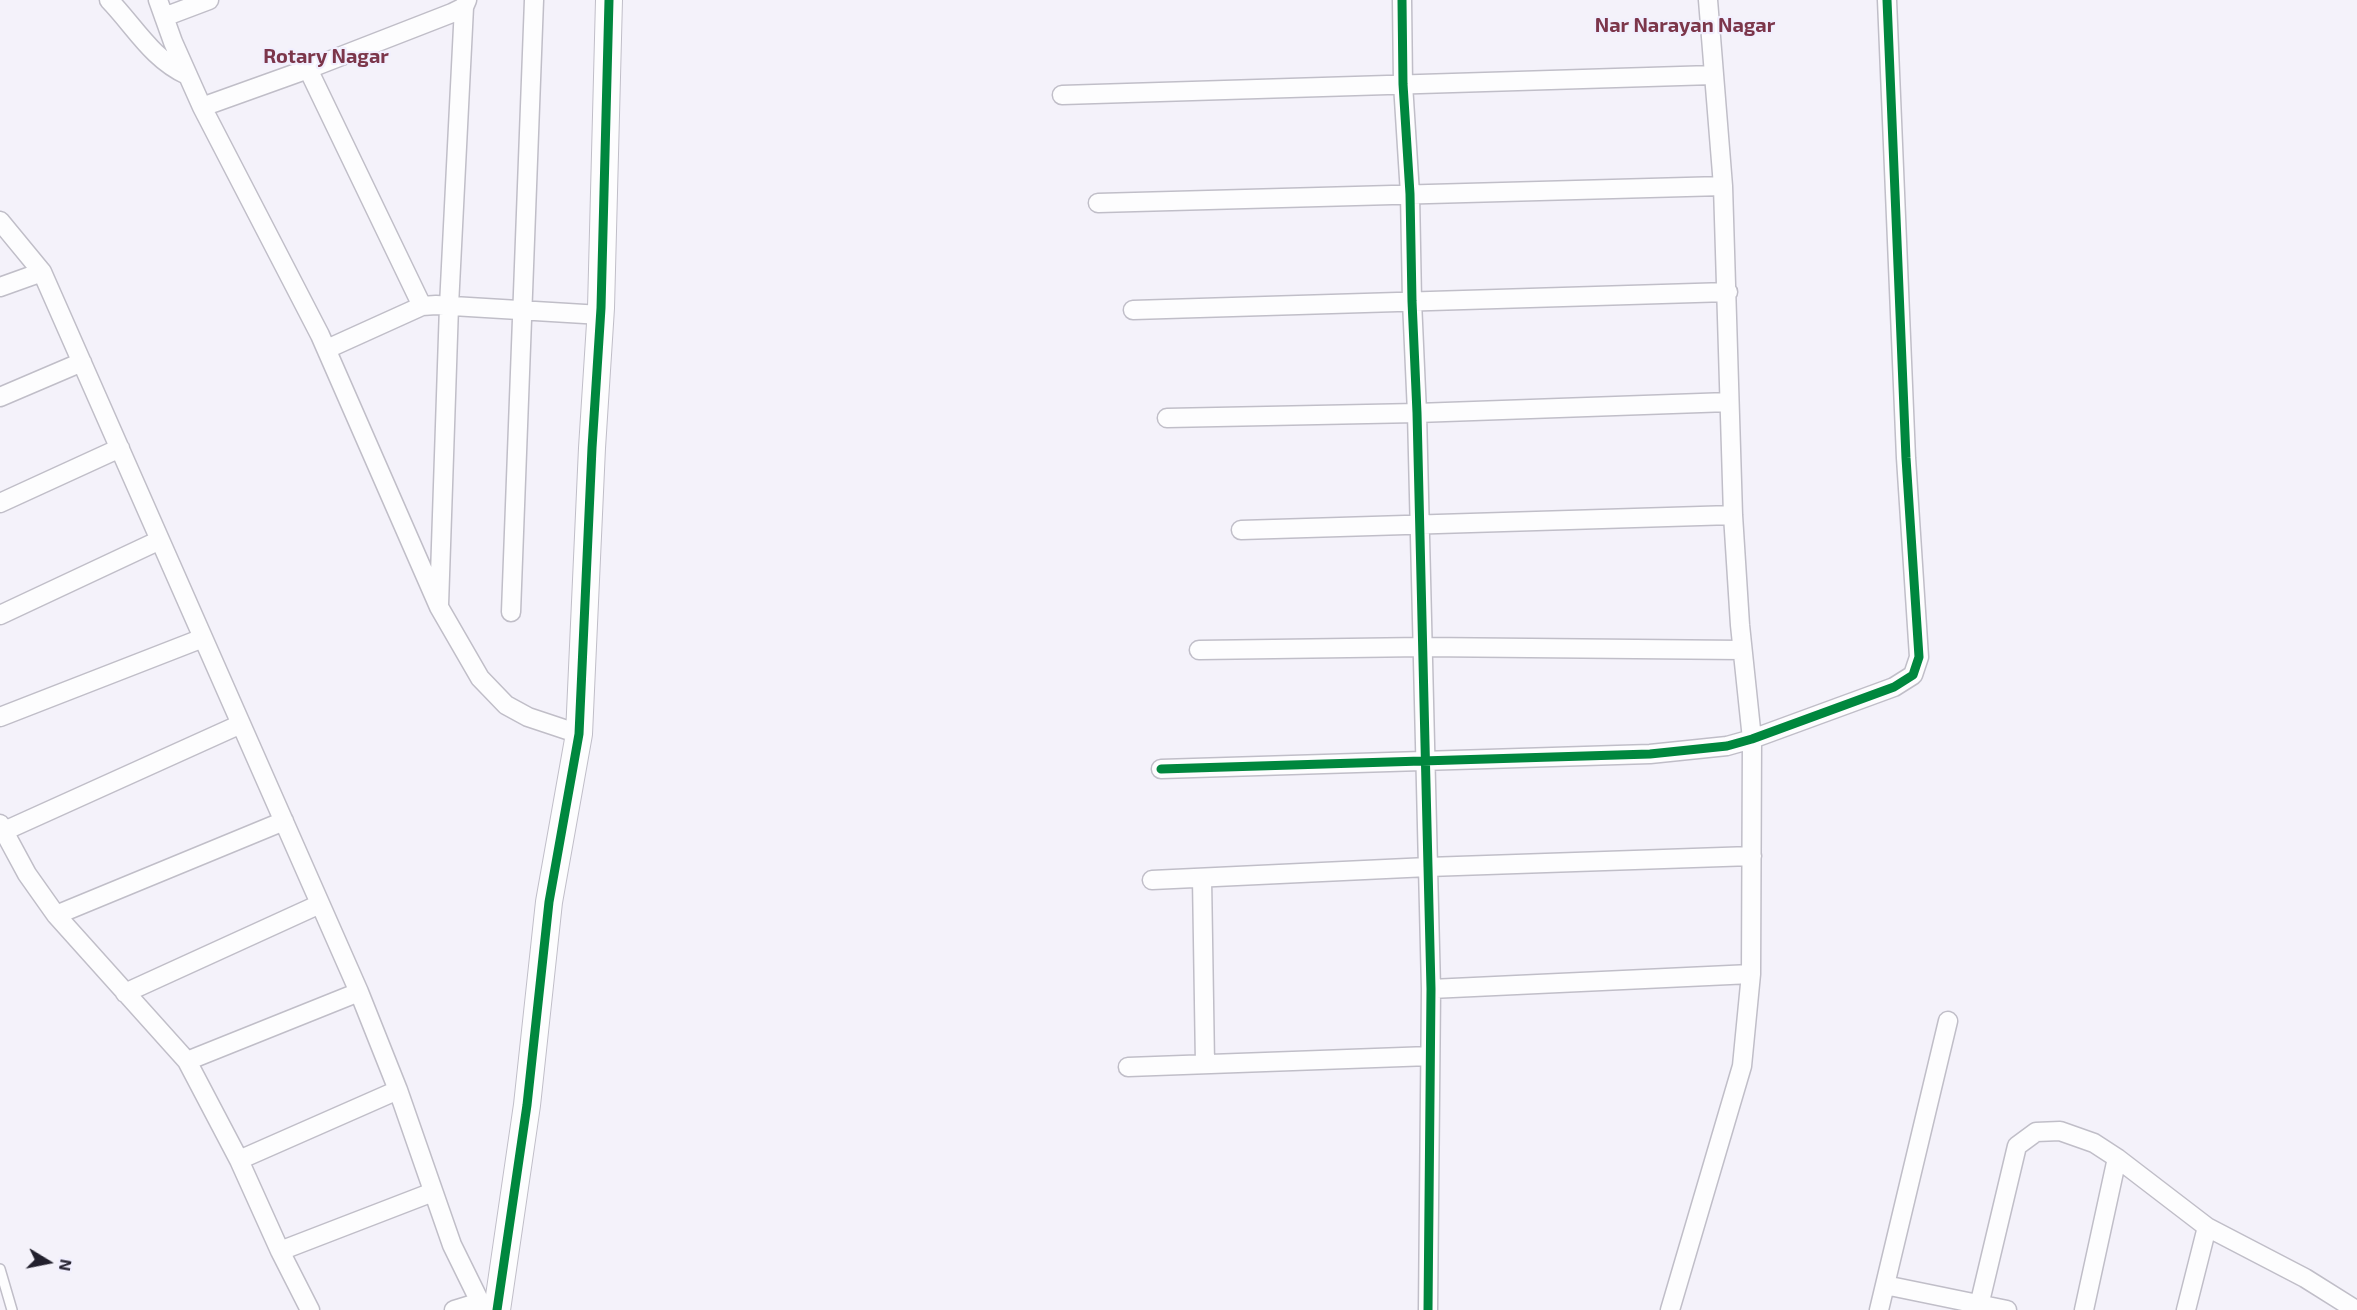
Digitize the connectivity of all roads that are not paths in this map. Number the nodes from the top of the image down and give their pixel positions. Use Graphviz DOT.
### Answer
graph roads {
  1 [pos="109,0"];
  2 [pos="210,0"];
  3 [pos="534,0"];
  4 [pos="609,0"];
  5 [pos="1402,0"];
  6 [pos="1708,0"];
  7 [pos="1887,0"];
  8 [pos="465,3"];
  9 [pos="161,9"];
  10 [pos="308,69"];
  11 [pos="187,75"];
  12 [pos="1713,75"];
  13 [pos="1403,84"];
  14 [pos="1062,95"];
  15 [pos="202,106"];
  16 [pos="1723,186"];
  17 [pos="1410,194"];
  18 [pos="1098,203"];
  19 [pos="0,221"];
  20 [pos="42,272"];
  21 [pos="0,287"];
  22 [pos="1728,292"];
  23 [pos="1412,301"];
  24 [pos="422,306"];
  25 [pos="449,306"];
  26 [pos="522,310"];
  27 [pos="1133,310"];
  28 [pos="601,315"];
  29 [pos="327,350"];
  30 [pos="82,362"];
  31 [pos="0,397"];
  32 [pos="1729,402"];
  33 [pos="1417,413"];
  34 [pos="1167,418"];
  35 [pos="120,448"];
  36 [pos="0,503"];
  37 [pos="1733,515"];
  38 [pos="1419,526"];
  39 [pos="1241,530"];
  40 [pos="160,540"];
  41 [pos="438,607"];
  42 [pos="511,612"];
  43 [pos="0,615"];
  44 [pos="203,638"];
  45 [pos="1423,646"];
  46 [pos="1199,650"];
  47 [pos="1742,650"];
  48 [pos="0,717"];
  49 [pos="241,724"];
  50 [pos="579,735"];
  51 [pos="1752,739"];
  52 [pos="1425,761"];
  53 [pos="1161,769"];
  54 [pos="284,821"];
  55 [pos="1,828"];
  56 [pos="1752,856"];
  57 [pos="1428,867"];
  58 [pos="1202,878"];
  59 [pos="1152,880"];
  60 [pos="320,904"];
  61 [pos="56,915"];
  62 [pos="1751,974"];
  63 [pos="1431,989"];
  64 [pos="359,992"];
  65 [pos="125,993"];
  66 [pos="1948,1021"];
  67 [pos="1430,1056"];
  68 [pos="187,1061"];
  69 [pos="1204,1064"];
  70 [pos="1128,1067"];
  71 [pos="398,1090"];
  72 [pos="2117,1158"];
  73 [pos="239,1160"];
  74 [pos="433,1192"];
  75 [pos="2207,1227"];
  76 [pos="280,1251"];
  77 [pos="0,1269"];
  78 [pos="1886,1286"];
  79 [pos="492,1306"];
  80 [pos="1979,1307"];
  81 [pos="12,1310"];
  82 [pos="310,1310"];
  83 [pos="454,1310"];
  84 [pos="1428,1310"];
  85 [pos="1670,1310"];
  86 [pos="1879,1310"];
  87 [pos="2007,1310"];
  88 [pos="2084,1310"];
  89 [pos="2186,1310"];
  90 [pos="2356,1310"];
  1 -- 11 [label="street"];
  2 -- 9 [label="street"];
  3 -- 26 [label="street"];
  4 -- 28 [label="street"];
  5 -- 13 [label="street"];
  6 -- 12 [label="street"];
  7 -- 51 [label="street"];
  8 -- 10 [label="street"];
  8 -- 25 [label="street"];
  9 -- 11 [label="street"];
  10 -- 15 [label="street"];
  10 -- 24 [label="street"];
  11 -- 15 [label="street"];
  12 -- 13 [label="street"];
  12 -- 16 [label="street"];
  13 -- 14 [label="street"];
  13 -- 17 [label="street"];
  15 -- 29 [label="street"];
  16 -- 17 [label="street"];
  16 -- 22 [label="street"];
  17 -- 18 [label="street"];
  17 -- 23 [label="street"];
  19 -- 20 [label="street"];
  20 -- 21 [label="street"];
  20 -- 30 [label="street"];
  22 -- 23 [label="street"];
  22 -- 32 [label="street"];
  23 -- 27 [label="street"];
  23 -- 33 [label="street"];
  24 -- 25 [label="street"];
  24 -- 29 [label="street"];
  25 -- 26 [label="street"];
  25 -- 41 [label="street"];
  26 -- 28 [label="street"];
  26 -- 42 [label="street"];
  28 -- 50 [label="street"];
  29 -- 41 [label="street"];
  30 -- 31 [label="street"];
  30 -- 35 [label="street"];
  32 -- 33 [label="street"];
  32 -- 37 [label="street"];
  33 -- 34 [label="street"];
  33 -- 38 [label="street"];
  35 -- 36 [label="street"];
  35 -- 40 [label="street"];
  37 -- 38 [label="street"];
  37 -- 47 [label="street"];
  38 -- 39 [label="street"];
  38 -- 45 [label="street"];
  40 -- 43 [label="street"];
  40 -- 44 [label="street"];
  41 -- 50 [label="street"];
  44 -- 48 [label="street"];
  44 -- 49 [label="street"];
  45 -- 46 [label="street"];
  45 -- 47 [label="street"];
  45 -- 52 [label="street"];
  47 -- 51 [label="street"];
  49 -- 54 [label="street"];
  49 -- 55 [label="street"];
  50 -- 79 [label="street"];
  51 -- 52 [label="street"];
  51 -- 56 [label="street"];
  52 -- 53 [label="street"];
  52 -- 57 [label="street"];
  54 -- 60 [label="street"];
  54 -- 61 [label="street"];
  55 -- 61 [label="street"];
  56 -- 57 [label="street"];
  56 -- 62 [label="street"];
  57 -- 58 [label="street"];
  57 -- 63 [label="street"];
  58 -- 59 [label="street"];
  58 -- 69 [label="street"];
  60 -- 64 [label="street"];
  60 -- 65 [label="street"];
  61 -- 65 [label="street"];
  62 -- 63 [label="street"];
  62 -- 85 [label="street"];
  63 -- 67 [label="street"];
  64 -- 68 [label="street"];
  64 -- 71 [label="street"];
  65 -- 68 [label="street"];
  66 -- 78 [label="street"];
  67 -- 69 [label="street"];
  67 -- 84 [label="street"];
  68 -- 73 [label="street"];
  69 -- 70 [label="street"];
  71 -- 73 [label="street"];
  71 -- 74 [label="street"];
  72 -- 75 [label="street"];
  72 -- 80 [label="street"];
  72 -- 88 [label="street"];
  73 -- 76 [label="street"];
  74 -- 76 [label="street"];
  74 -- 79 [label="street"];
  75 -- 89 [label="street"];
  75 -- 90 [label="street"];
  76 -- 82 [label="street"];
  77 -- 81 [label="lane"];
  78 -- 80 [label="street"];
  78 -- 86 [label="street"];
  79 -- 83 [label="street"];
  80 -- 87 [label="street"];
}
